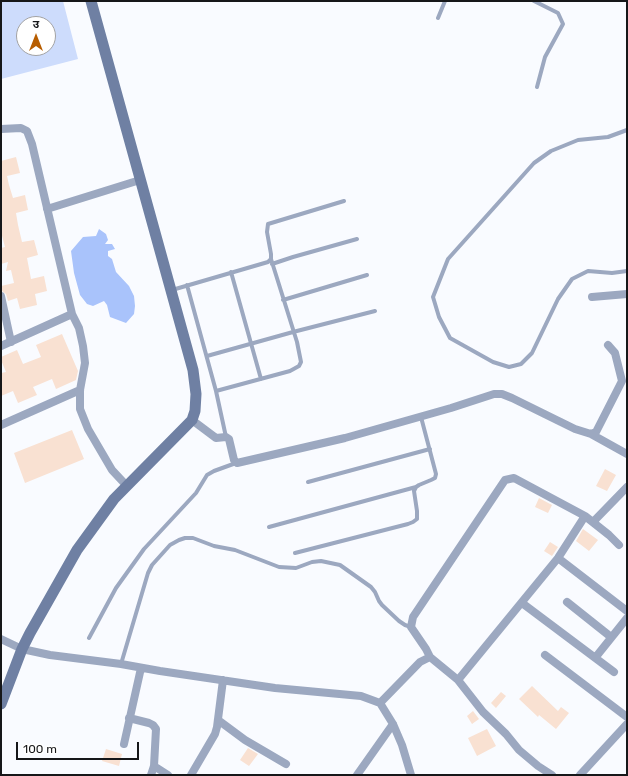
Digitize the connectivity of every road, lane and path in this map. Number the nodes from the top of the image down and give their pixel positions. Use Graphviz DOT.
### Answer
graph roads {
  1 [pos="91,1"];
  2 [pos="445,1"];
  3 [pos="534,1"];
  4 [pos="438,18"];
  5 [pos="537,87"];
  6 [pos="1,129"];
  7 [pos="627,130"];
  8 [pos="140,180"];
  9 [pos="344,201"];
  10 [pos="47,209"];
  11 [pos="357,239"];
  12 [pos="270,259"];
  13 [pos="272,264"];
  14 [pos="627,271"];
  15 [pos="231,272"];
  16 [pos="367,275"];
  17 [pos="187,285"];
  18 [pos="170,290"];
  19 [pos="627,294"];
  20 [pos="1,296"];
  21 [pos="592,296"];
  22 [pos="283,300"];
  23 [pos="375,311"];
  24 [pos="72,314"];
  25 [pos="294,332"];
  26 [pos="11,342"];
  27 [pos="251,344"];
  28 [pos="608,345"];
  29 [pos="1,346"];
  30 [pos="207,356"];
  31 [pos="261,379"];
  32 [pos="80,390"];
  33 [pos="216,391"];
  34 [pos="421,416"];
  35 [pos="192,420"];
  36 [pos="1,425"];
  37 [pos="591,434"];
  38 [pos="226,437"];
  39 [pos="430,449"];
  40 [pos="627,454"];
  41 [pos="237,463"];
  42 [pos="308,482"];
  43 [pos="126,485"];
  44 [pos="416,487"];
  45 [pos="627,487"];
  46 [pos="585,516"];
  47 [pos="594,522"];
  48 [pos="269,527"];
  49 [pos="619,545"];
  50 [pos="295,552"];
  51 [pos="558,558"];
  52 [pos="567,602"];
  53 [pos="522,603"];
  54 [pos="627,611"];
  55 [pos="627,618"];
  56 [pos="411,627"];
  57 [pos="611,637"];
  58 [pos="90,638"];
  59 [pos="1,639"];
  60 [pos="22,649"];
  61 [pos="545,655"];
  62 [pos="430,657"];
  63 [pos="595,658"];
  64 [pos="121,664"];
  65 [pos="141,668"];
  66 [pos="614,672"];
  67 [pos="223,680"];
  68 [pos="458,680"];
  69 [pos="1,704"];
  70 [pos="380,704"];
  71 [pos="627,717"];
  72 [pos="129,718"];
  73 [pos="218,720"];
  74 [pos="393,724"];
  75 [pos="627,724"];
  76 [pos="124,744"];
  77 [pos="286,764"];
  78 [pos="154,766"];
  79 [pos="151,775"];
  80 [pos="168,775"];
  81 [pos="191,775"];
  82 [pos="357,775"];
  83 [pos="411,775"];
  84 [pos="552,775"];
  85 [pos="580,775"];
  1 -- 8 [label="street"];
  2 -- 4 [label="lane"];
  3 -- 5 [label="lane"];
  6 -- 10 [label="street"];
  7 -- 14 [label="lane"];
  8 -- 10 [label="street"];
  8 -- 18 [label="street"];
  9 -- 12 [label="lane"];
  10 -- 24 [label="street"];
  11 -- 13 [label="lane"];
  12 -- 13 [label="lane"];
  12 -- 15 [label="lane"];
  13 -- 22 [label="lane"];
  15 -- 17 [label="lane"];
  15 -- 27 [label="lane"];
  16 -- 22 [label="lane"];
  17 -- 18 [label="lane"];
  17 -- 30 [label="lane"];
  18 -- 35 [label="street"];
  19 -- 21 [label="street"];
  20 -- 26 [label="street"];
  22 -- 25 [label="lane"];
  23 -- 25 [label="lane"];
  24 -- 26 [label="street"];
  24 -- 32 [label="street"];
  25 -- 27 [label="lane"];
  25 -- 31 [label="lane"];
  26 -- 29 [label="street"];
  27 -- 30 [label="lane"];
  27 -- 31 [label="lane"];
  28 -- 37 [label="street"];
  30 -- 33 [label="lane"];
  31 -- 33 [label="lane"];
  32 -- 36 [label="street"];
  32 -- 43 [label="street"];
  33 -- 38 [label="lane"];
  34 -- 37 [label="street"];
  34 -- 39 [label="lane"];
  34 -- 41 [label="street"];
  35 -- 38 [label="street"];
  35 -- 43 [label="street"];
  37 -- 40 [label="street"];
  38 -- 41 [label="street"];
  39 -- 42 [label="lane"];
  39 -- 44 [label="lane"];
  41 -- 58 [label="lane"];
  43 -- 60 [label="street"];
  44 -- 48 [label="lane"];
  44 -- 50 [label="lane"];
  45 -- 47 [label="street"];
  46 -- 47 [label="street"];
  46 -- 51 [label="street"];
  46 -- 56 [label="street"];
  47 -- 49 [label="street"];
  51 -- 53 [label="street"];
  51 -- 54 [label="street"];
  52 -- 57 [label="street"];
  53 -- 63 [label="street"];
  53 -- 68 [label="street"];
  55 -- 57 [label="street"];
  56 -- 62 [label="street"];
  56 -- 64 [label="lane"];
  57 -- 63 [label="street"];
  59 -- 60 [label="street"];
  60 -- 64 [label="street"];
  60 -- 69 [label="street"];
  61 -- 71 [label="street"];
  62 -- 68 [label="street"];
  62 -- 70 [label="street"];
  63 -- 66 [label="street"];
  64 -- 65 [label="street"];
  65 -- 67 [label="street"];
  65 -- 72 [label="street"];
  67 -- 70 [label="street"];
  67 -- 73 [label="street"];
  68 -- 84 [label="street"];
  70 -- 74 [label="street"];
  72 -- 76 [label="street"];
  72 -- 78 [label="street"];
  73 -- 77 [label="street"];
  73 -- 81 [label="street"];
  74 -- 82 [label="street"];
  74 -- 83 [label="street"];
  75 -- 85 [label="street"];
  78 -- 79 [label="street"];
  78 -- 80 [label="street"];
}
